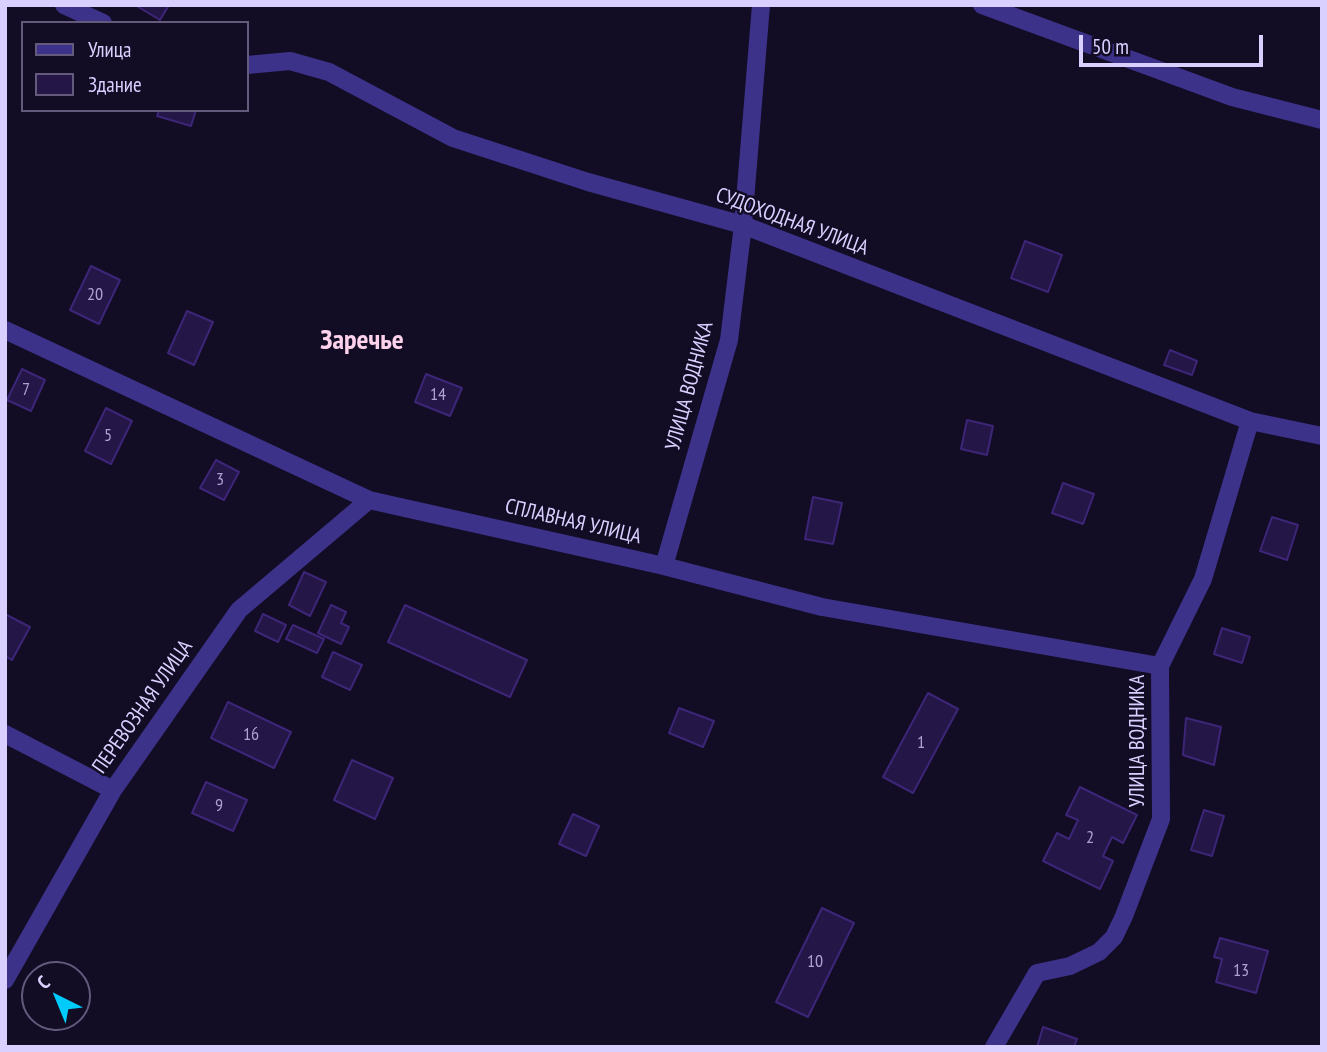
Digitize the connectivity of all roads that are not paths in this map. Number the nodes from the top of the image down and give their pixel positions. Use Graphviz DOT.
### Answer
graph roads {
  1 [pos="64,5"];
  2 [pos="761,5"];
  3 [pos="982,5"];
  4 [pos="99,21"];
  5 [pos="248,65"];
  6 [pos="1322,120"];
  7 [pos="743,225"];
  8 [pos="5,330"];
  9 [pos="1250,421"];
  10 [pos="1322,436"];
  11 [pos="369,500"];
  12 [pos="664,566"];
  13 [pos="1160,666"];
  14 [pos="5,734"];
  15 [pos="113,790"];
  16 [pos="5,981"];
  17 [pos="994,1047"];
  1 -- 4 [label="street"];
  2 -- 7 [label="street, УЛИЦА ВОДНИКА"];
  3 -- 6 [label="street"];
  5 -- 7 [label="street, СУДОХОДНАЯ УЛИЦА"];
  7 -- 9 [label="street, СУДОХОДНАЯ УЛИЦА"];
  7 -- 12 [label="street, УЛИЦА ВОДНИКА"];
  8 -- 11 [label="street, СПЛАВНАЯ УЛИЦА"];
  9 -- 10 [label="street, СУДОХОДНАЯ УЛИЦА"];
  9 -- 13 [label="street, УЛИЦА ВОДНИКА"];
  11 -- 12 [label="street, СПЛАВНАЯ УЛИЦА"];
  11 -- 15 [label="street, ПЕРЕВОЗНАЯ УЛИЦА"];
  12 -- 13 [label="street, СПЛАВНАЯ УЛИЦА"];
  13 -- 17 [label="street, УЛИЦА ВОДНИКА"];
  14 -- 15 [label="street"];
  15 -- 16 [label="street, ПЕРЕВОЗНАЯ УЛИЦА"];
}
